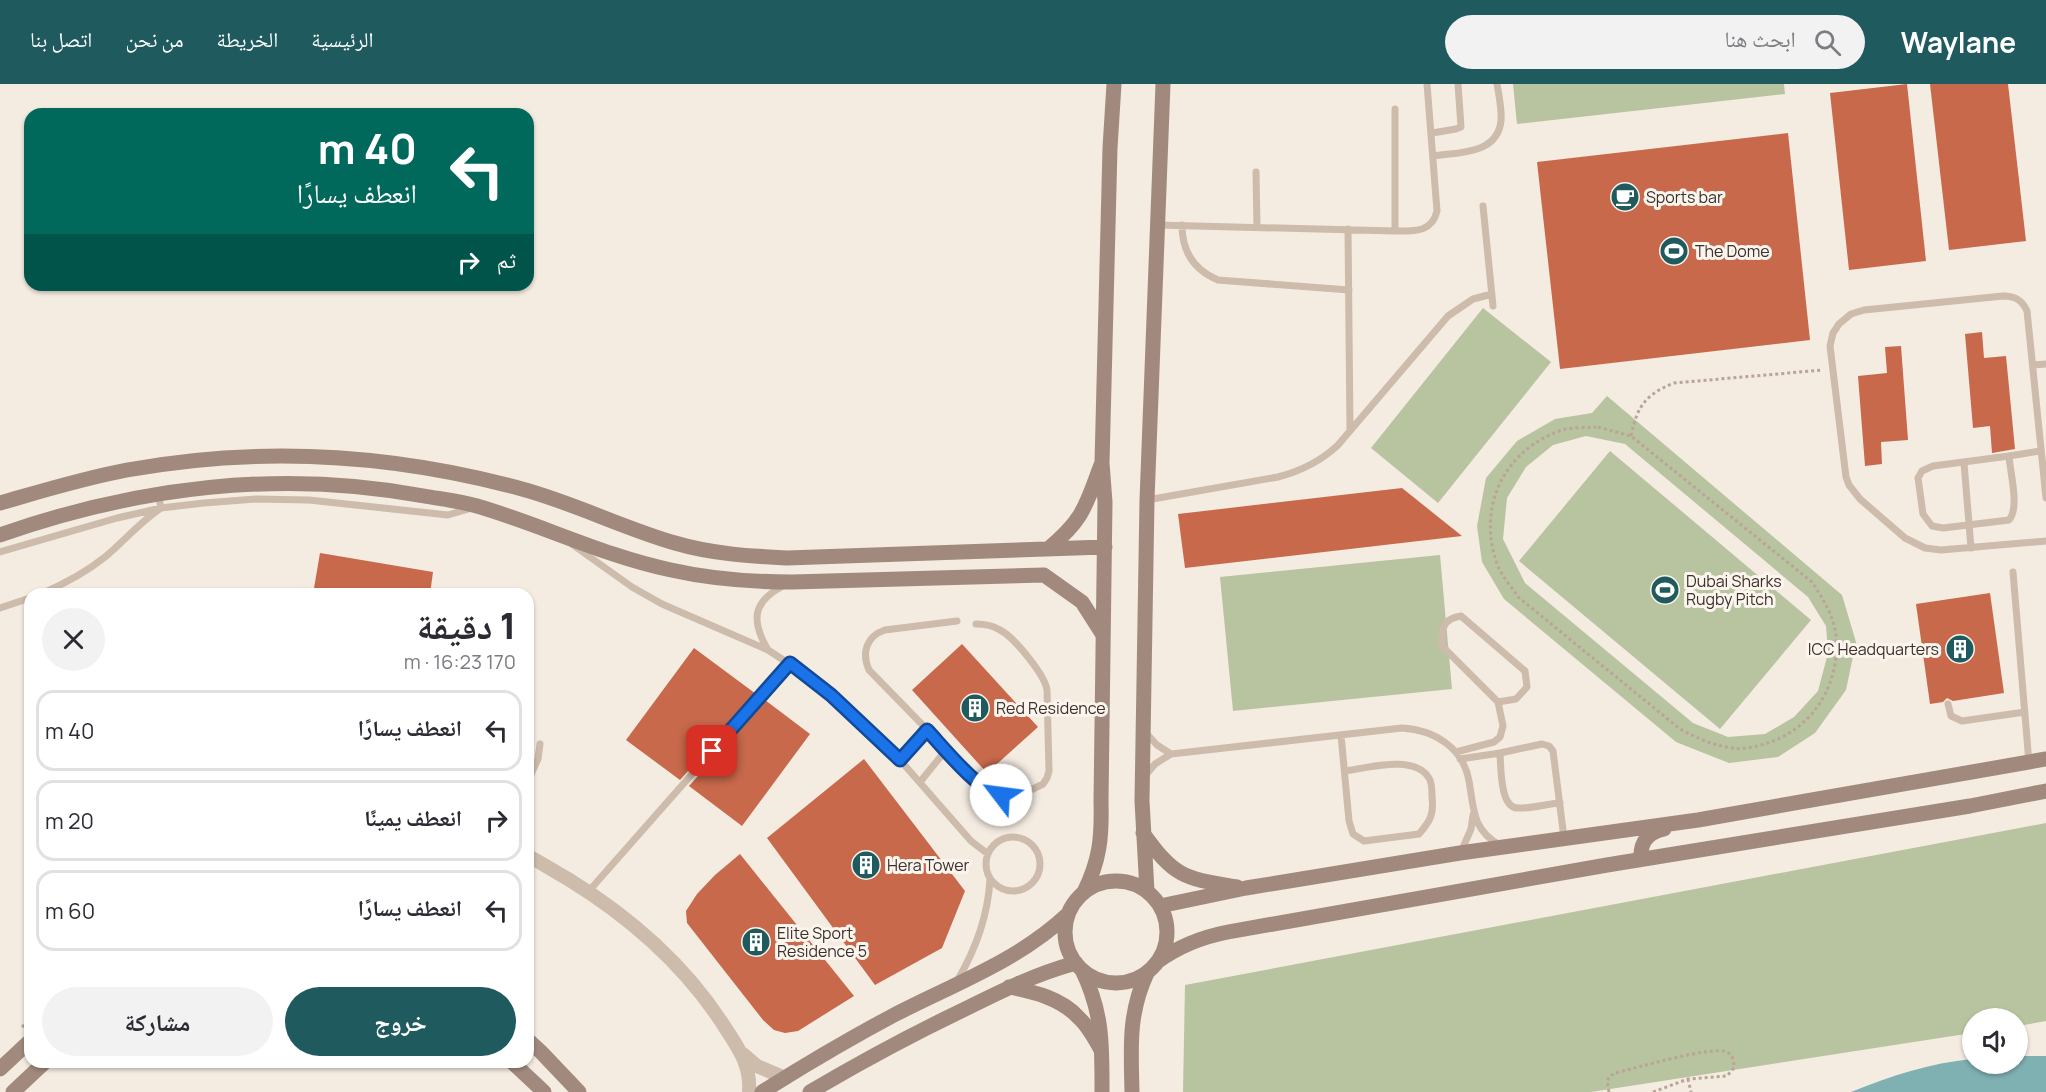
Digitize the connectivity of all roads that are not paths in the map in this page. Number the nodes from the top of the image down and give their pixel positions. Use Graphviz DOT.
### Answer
graph roads {
  1 [pos="1114,84"];
  2 [pos="1163,84"];
  3 [pos="1427,84"];
  4 [pos="1458,84"];
  5 [pos="1497,84"];
  6 [pos="1395,109"];
  7 [pos="1432,133"];
  8 [pos="1433,156"];
  9 [pos="1256,172"];
  10 [pos="1483,206"];
  11 [pos="1157,225"];
  12 [pos="1182,225"];
  13 [pos="1257,227"];
  14 [pos="1348,230"];
  15 [pos="1395,231"];
  16 [pos="1349,290"];
  17 [pos="1492,294"];
  18 [pos="1493,306"];
  19 [pos="2046,364"];
  20 [pos="2032,365"];
  21 [pos="1350,430"];
  22 [pos="2040,451"];
  23 [pos="2009,456"];
  24 [pos="1102,462"];
  25 [pos="1964,463"];
  26 [pos="2046,498"];
  27 [pos="160,500"];
  28 [pos="1147,500"];
  29 [pos="0,503"];
  30 [pos="31,524"];
  31 [pos="1969,525"];
  32 [pos="0,535"];
  33 [pos="562,536"];
  34 [pos="35,540"];
  35 [pos="2046,541"];
  36 [pos="1105,547"];
  37 [pos="1971,548"];
  38 [pos="1048,549"];
  39 [pos="0,552"];
  40 [pos="2013,572"];
  41 [pos="792,582"];
  42 [pos="54,588"];
  43 [pos="24,600"];
  44 [pos="0,608"];
  45 [pos="957,621"];
  46 [pos="976,624"];
  47 [pos="1103,635"];
  48 [pos="768,650"];
  49 [pos="790,663"];
  50 [pos="1498,702"];
  51 [pos="1948,704"];
  52 [pos="2025,712"];
  53 [pos="927,730"];
  54 [pos="1144,730"];
  55 [pos="1341,735"];
  56 [pos="540,744"];
  57 [pos="946,750"];
  58 [pos="1500,753"];
  59 [pos="1171,754"];
  60 [pos="1458,755"];
  61 [pos="2046,759"];
  62 [pos="900,760"];
  63 [pos="2029,763"];
  64 [pos="534,768"];
  65 [pos="1345,771"];
  66 [pos="1144,778"];
  67 [pos="920,782"];
  68 [pos="2046,791"];
  69 [pos="1560,803"];
  70 [pos="1473,812"];
  71 [pos="1698,820"];
  72 [pos="1143,833"];
  73 [pos="1564,838"];
  74 [pos="1503,846"];
  75 [pos="1460,853"];
  76 [pos="988,854"];
  77 [pos="1641,859"];
  78 [pos="534,860"];
  79 [pos="990,879"];
  80 [pos="1246,888"];
  81 [pos="1147,891"];
  82 [pos="588,892"];
  83 [pos="1084,892"];
  84 [pos="1160,906"];
  85 [pos="1068,914"];
  86 [pos="1079,967"];
  87 [pos="1152,967"];
  88 [pos="954,986"];
  89 [pos="1009,987"];
  90 [pos="534,1045"];
  91 [pos="24,1047"];
  92 [pos="1102,1051"];
  93 [pos="741,1052"];
  94 [pos="39,1068"];
  95 [pos="518,1068"];
  96 [pos="0,1069"];
  97 [pos="785,1078"];
  98 [pos="13,1092"];
  99 [pos="544,1092"];
  100 [pos="579,1092"];
  101 [pos="749,1092"];
  102 [pos="762,1092"];
  103 [pos="810,1092"];
  104 [pos="1102,1092"];
  105 [pos="1132,1092"];
  1 -- 24 [label="main road"];
  2 -- 11 [label="main road"];
  3 -- 7 [label="lane"];
  4 -- 7 [label="lane"];
  5 -- 8 [label="lane"];
  6 -- 15 [label="lane"];
  7 -- 8 [label="lane"];
  8 -- 15 [label="lane"];
  9 -- 13 [label="lane"];
  10 -- 17 [label="lane"];
  11 -- 12 [label="lane"];
  11 -- 28 [label="main road"];
  12 -- 13 [label="lane"];
  12 -- 16 [label="lane"];
  13 -- 14 [label="lane"];
  14 -- 15 [label="lane"];
  14 -- 16 [label="lane"];
  16 -- 21 [label="lane"];
  17 -- 18 [label="lane"];
  17 -- 21 [label="lane"];
  19 -- 20 [label="lane"];
  20 -- 22 [label="lane"];
  20 -- 37 [label="lane"];
  21 -- 28 [label="lane"];
  22 -- 23 [label="lane"];
  22 -- 26 [label="lane"];
  23 -- 25 [label="lane"];
  23 -- 31 [label="lane"];
  24 -- 36 [label="main road"];
  24 -- 38 [label="main road"];
  25 -- 31 [label="lane"];
  25 -- 31 [label="lane"];
  27 -- 30 [label="main road"];
  27 -- 33 [label="main road"];
  27 -- 34 [label="lane"];
  27 -- 42 [label="lane"];
  28 -- 54 [label="main road"];
  29 -- 38 [label="main road"];
  30 -- 32 [label="main road"];
  30 -- 34 [label="lane"];
  31 -- 37 [label="lane"];
  33 -- 41 [label="main road"];
  33 -- 48 [label="lane"];
  34 -- 39 [label="lane"];
  35 -- 37 [label="lane"];
  36 -- 38 [label="main road"];
  36 -- 47 [label="main road"];
  40 -- 52 [label="lane"];
  41 -- 47 [label="main road"];
  41 -- 48 [label="lane"];
  43 -- 44 [label="lane"];
  45 -- 53 [label="lane"];
  46 -- 57 [label="lane"];
  47 -- 83 [label="main road"];
  48 -- 49 [label="lane"];
  49 -- 62 [label="lane"];
  49 -- 82 [label="lane"];
  50 -- 50 [label="lane"];
  50 -- 60 [label="lane"];
  51 -- 52 [label="lane"];
  52 -- 63 [label="lane"];
  53 -- 57 [label="lane"];
  53 -- 62 [label="lane"];
  54 -- 59 [label="lane"];
  54 -- 66 [label="main road"];
  55 -- 59 [label="lane"];
  55 -- 60 [label="lane"];
  55 -- 65 [label="lane"];
  56 -- 64 [label="lane"];
  57 -- 67 [label="lane"];
  58 -- 60 [label="lane"];
  58 -- 69 [label="lane"];
  58 -- 69 [label="lane"];
  59 -- 66 [label="lane"];
  60 -- 70 [label="lane"];
  61 -- 63 [label="main road"];
  62 -- 67 [label="lane"];
  63 -- 71 [label="main road"];
  65 -- 65 [label="lane"];
  66 -- 72 [label="main road"];
  67 -- 76 [label="lane"];
  68 -- 77 [label="main road"];
  69 -- 73 [label="lane"];
  70 -- 74 [label="lane"];
  70 -- 75 [label="lane"];
  71 -- 73 [label="main road"];
  71 -- 77 [label="main road"];
  72 -- 80 [label="main road"];
  72 -- 81 [label="main road"];
  73 -- 74 [label="main road"];
  74 -- 75 [label="main road"];
  75 -- 80 [label="main road"];
  76 -- 79 [label="lane"];
  76 -- 79 [label="lane"];
  77 -- 87 [label="main road"];
  78 -- 82 [label="street"];
  79 -- 88 [label="lane"];
  80 -- 84 [label="main road"];
  81 -- 83 [label="main road"];
  81 -- 84 [label="main road"];
  82 -- 93 [label="street"];
  83 -- 85 [label="main road"];
  84 -- 87 [label="main road"];
  85 -- 86 [label="main road"];
  85 -- 88 [label="main road"];
  86 -- 87 [label="main road"];
  86 -- 89 [label="main road"];
  86 -- 92 [label="main road"];
  87 -- 105 [label="main road"];
  88 -- 97 [label="main road"];
  89 -- 92 [label="main road"];
  89 -- 103 [label="main road"];
  90 -- 100 [label="main road"];
  91 -- 96 [label="main road"];
  92 -- 104 [label="main road"];
  93 -- 97 [label="street"];
  93 -- 101 [label="street"];
  94 -- 98 [label="main road"];
  95 -- 99 [label="main road"];
  97 -- 102 [label="main road"];
}
